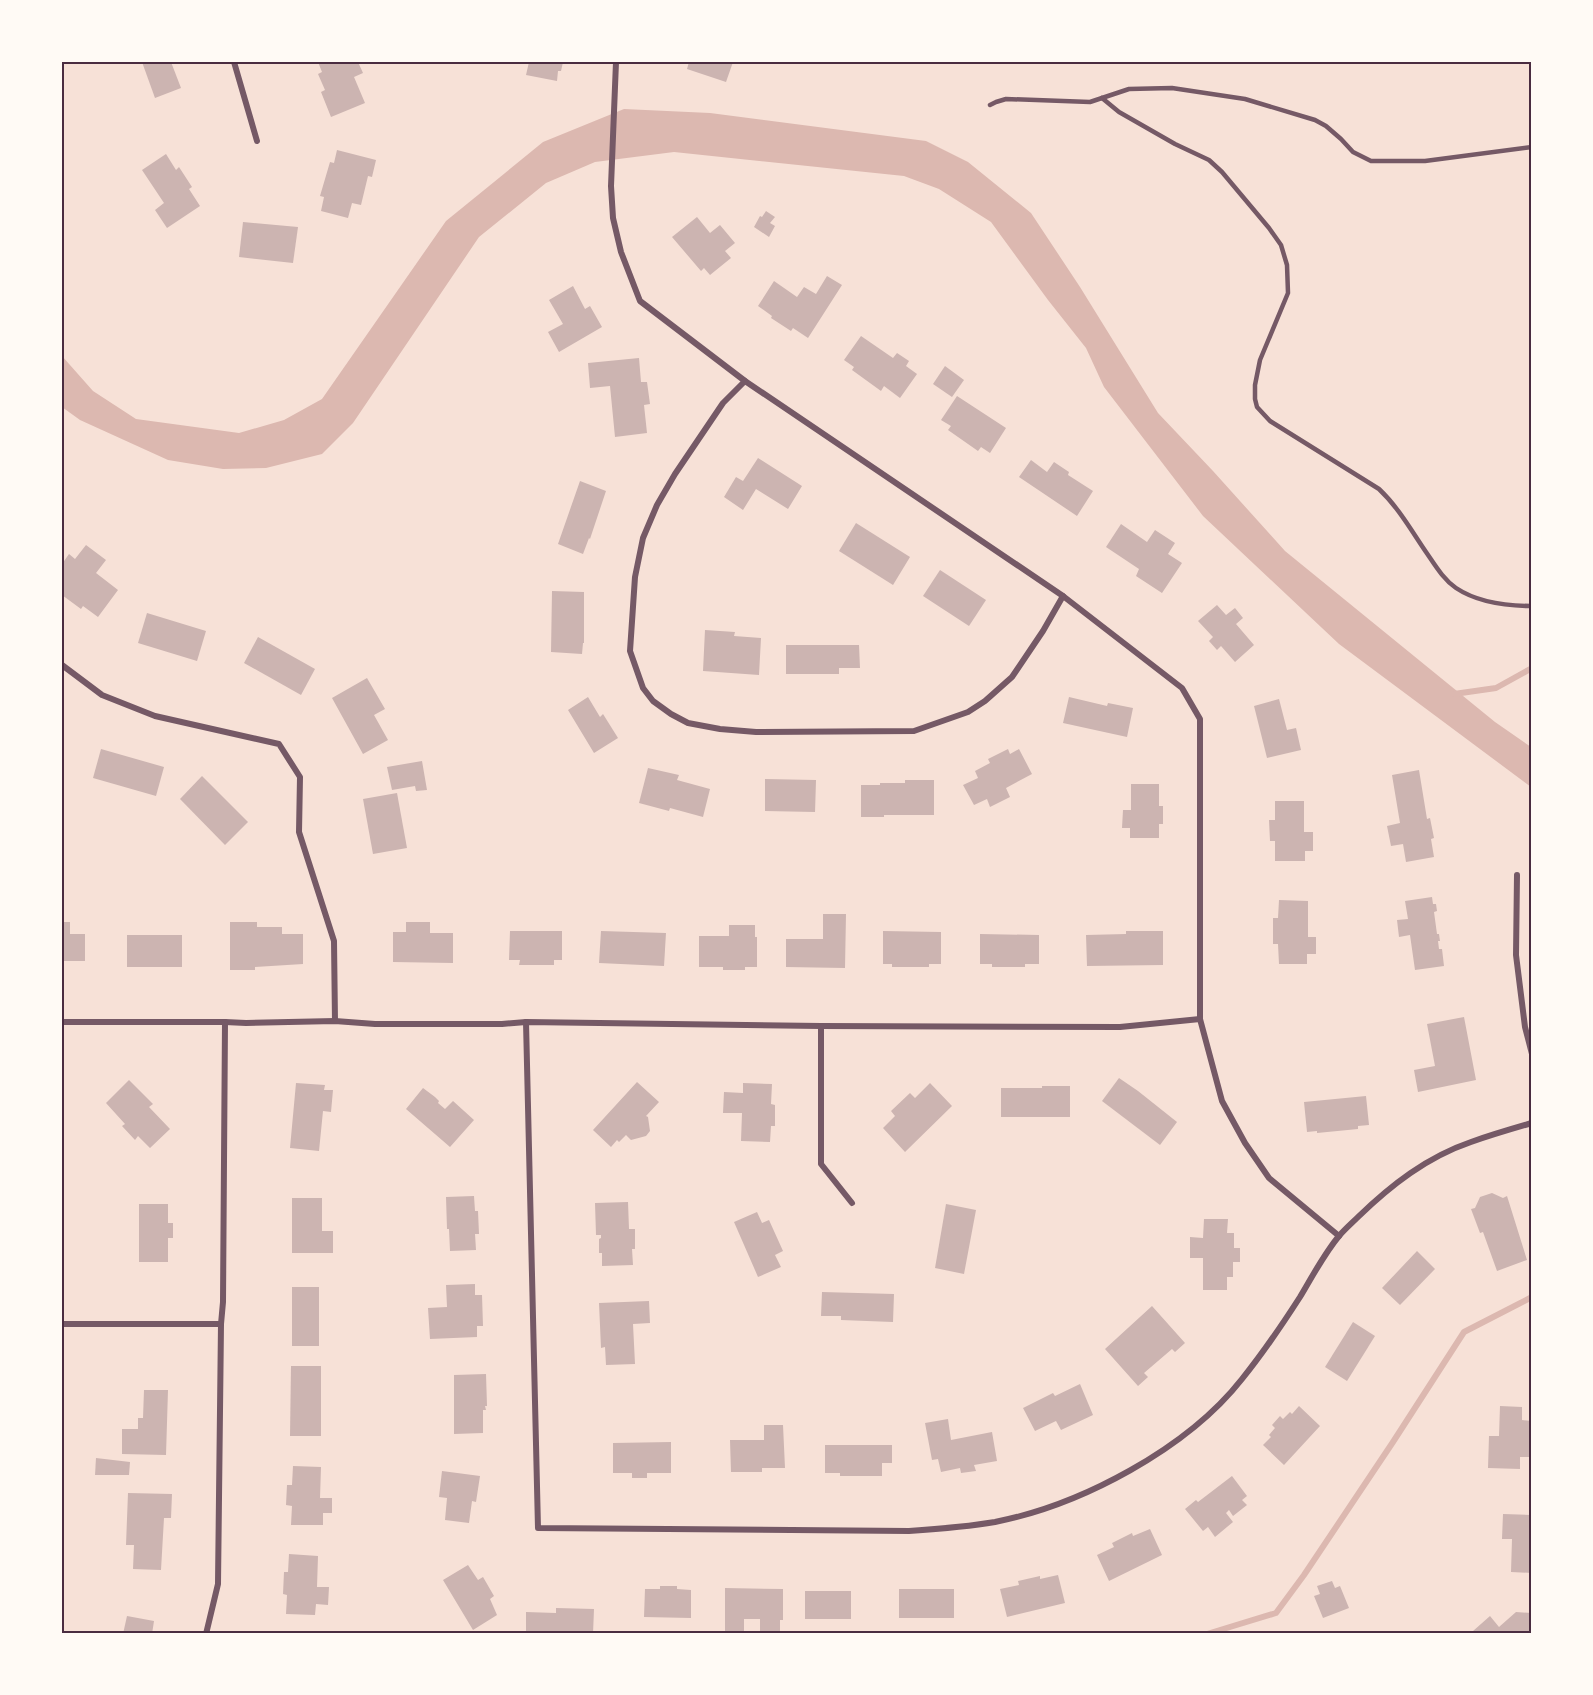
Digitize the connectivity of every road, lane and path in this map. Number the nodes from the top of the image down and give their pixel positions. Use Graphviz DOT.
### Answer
graph roads {
  1 [pos="234,62"];
  2 [pos="616,62"];
  3 [pos="1102,98"];
  4 [pos="990,105"];
  5 [pos="257,141"];
  6 [pos="1532,147"];
  7 [pos="745,381"];
  8 [pos="1063,596"];
  9 [pos="1532,606"];
  10 [pos="62,665"];
  11 [pos="1517,875"];
  12 [pos="1200,1019"];
  13 [pos="335,1021"];
  14 [pos="62,1022"];
  15 [pos="225,1022"];
  16 [pos="526,1022"];
  17 [pos="821,1026"];
  18 [pos="1532,1054"];
  19 [pos="1532,1123"];
  20 [pos="852,1203"];
  21 [pos="1339,1236"];
  22 [pos="62,1324"];
  23 [pos="221,1324"];
  24 [pos="207,1634"];
  1 -- 5 [label="street"];
  2 -- 7 [label="street"];
  3 -- 4 [label="lane"];
  3 -- 6 [label="lane"];
  3 -- 9 [label="lane"];
  7 -- 8 [label="street"];
  7 -- 8 [label="street"];
  8 -- 12 [label="street"];
  10 -- 13 [label="street"];
  11 -- 18 [label="street"];
  12 -- 17 [label="street"];
  12 -- 21 [label="street"];
  13 -- 15 [label="street"];
  13 -- 16 [label="street"];
  14 -- 15 [label="street"];
  15 -- 23 [label="street"];
  16 -- 17 [label="street"];
  16 -- 21 [label="street"];
  17 -- 20 [label="street"];
  19 -- 21 [label="street"];
  22 -- 23 [label="street"];
  23 -- 24 [label="street"];
}
